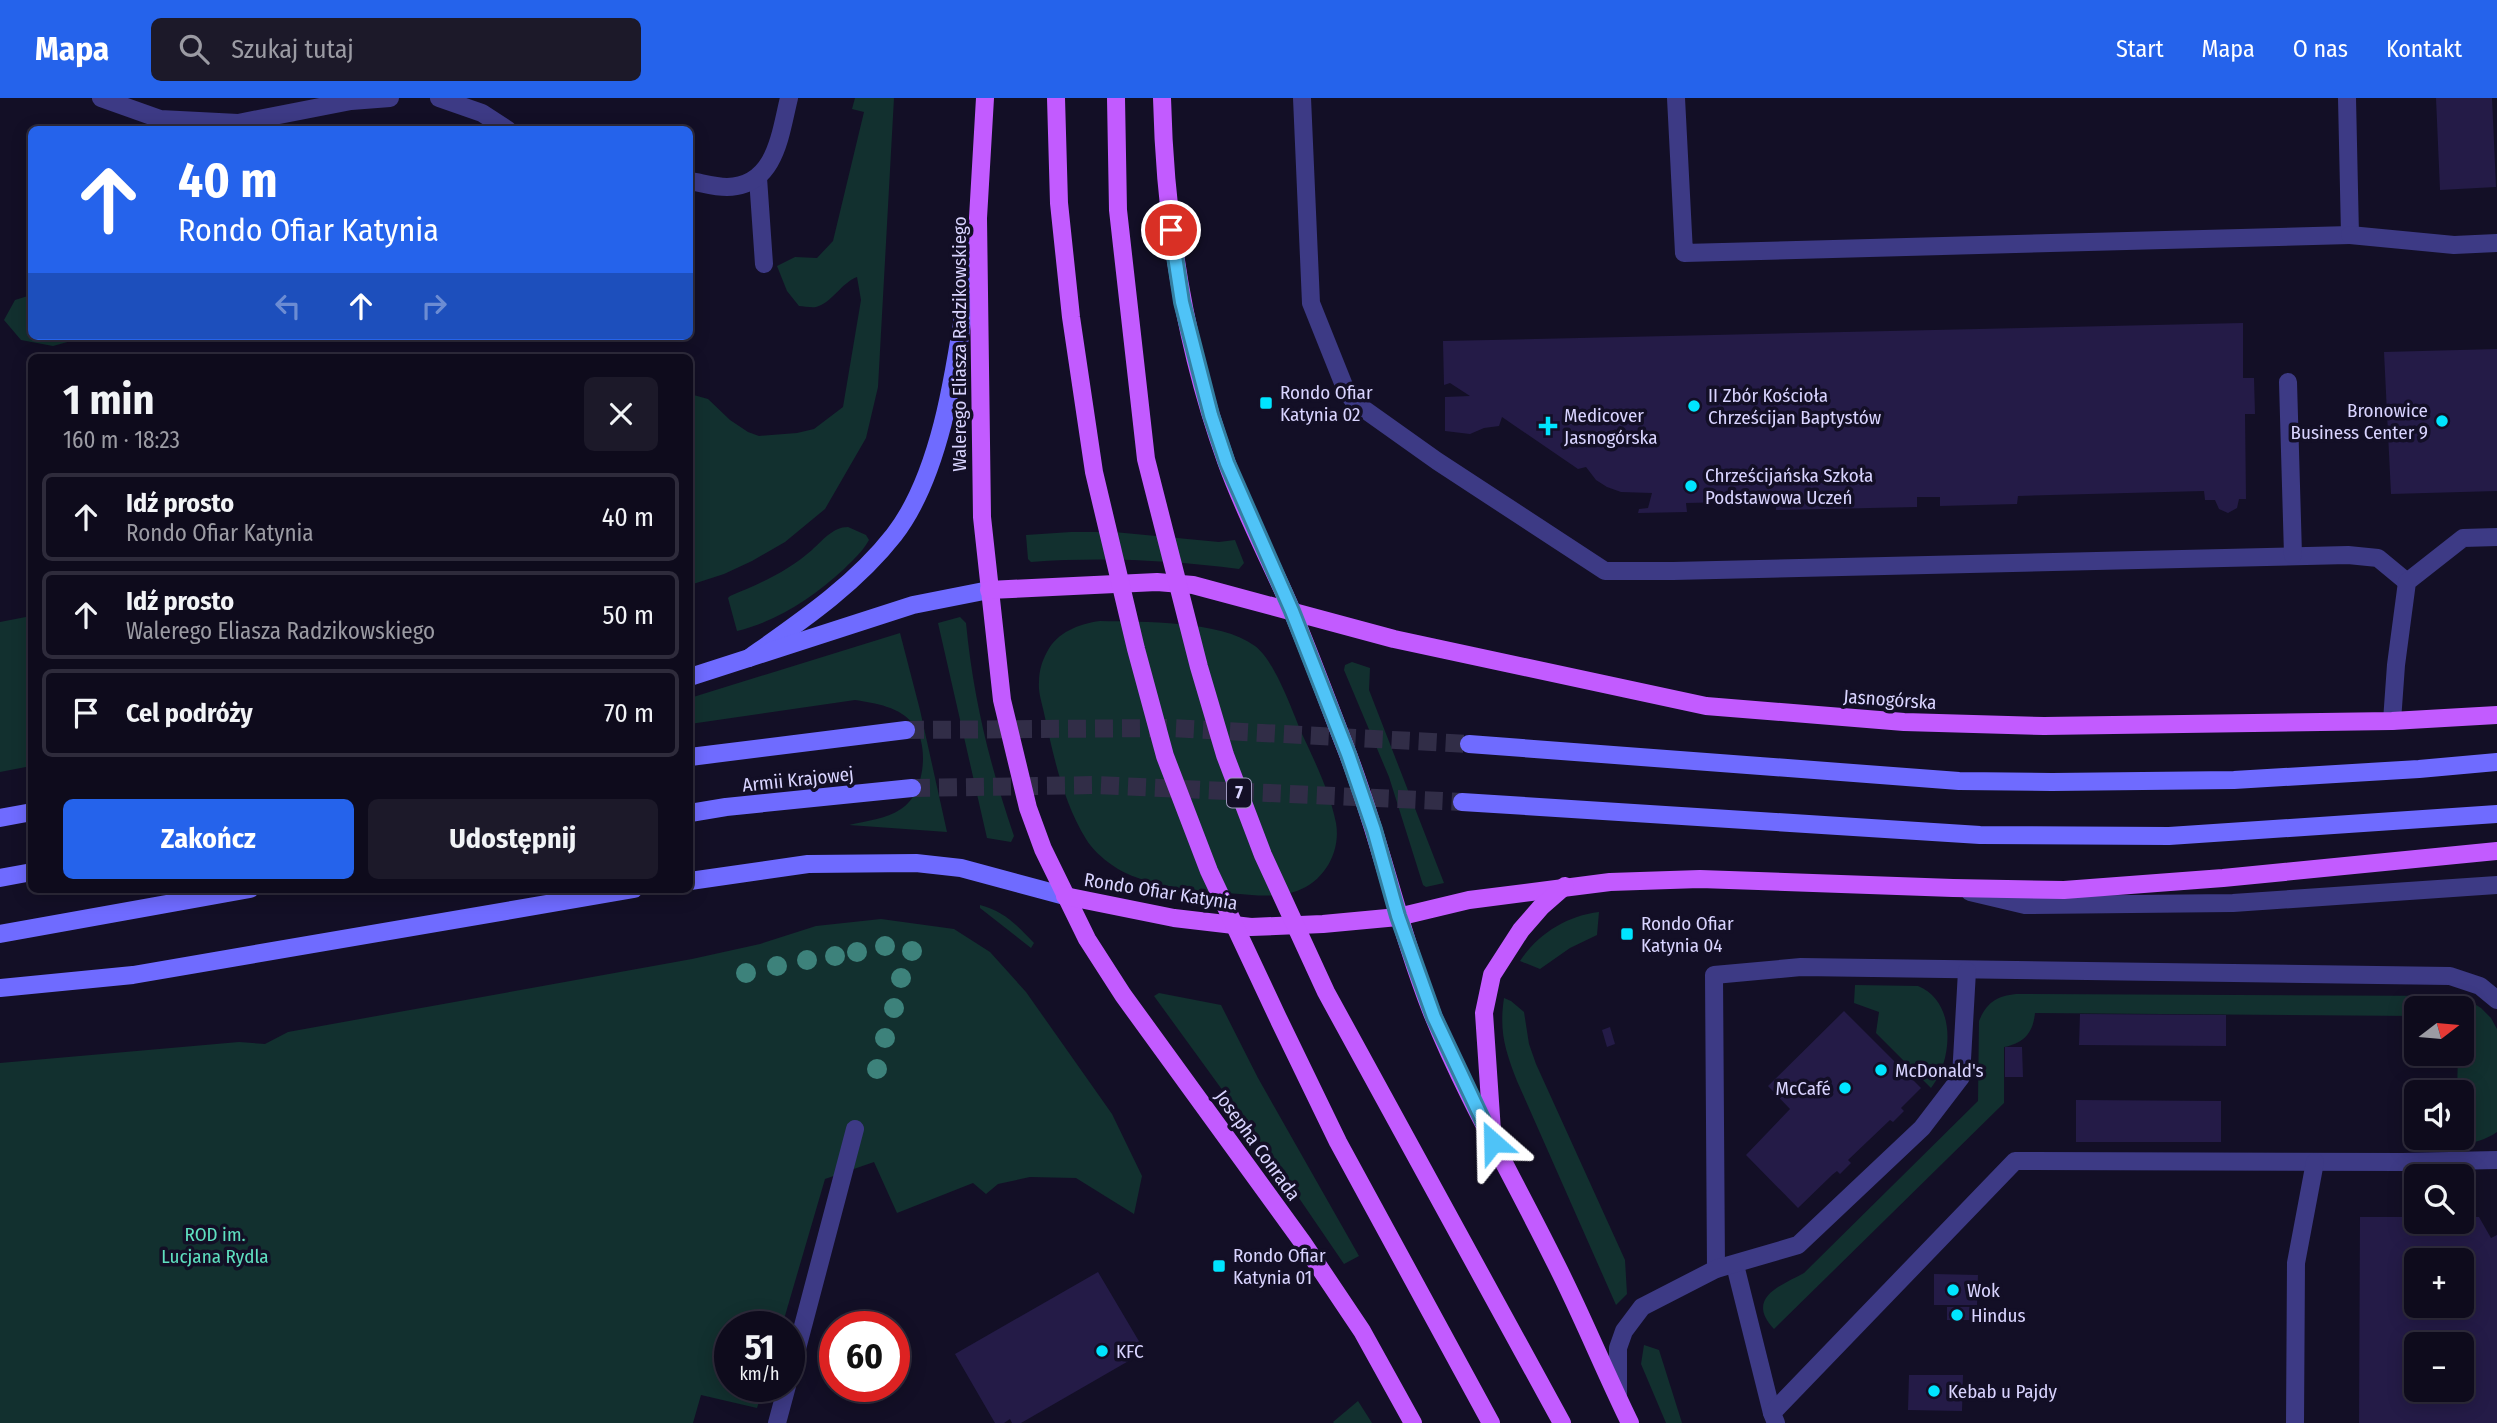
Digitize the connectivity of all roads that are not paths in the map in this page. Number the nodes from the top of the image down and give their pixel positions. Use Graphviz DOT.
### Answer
graph roads {
  1 [pos="101,98"];
  2 [pos="390,98"];
  3 [pos="439,98"];
  4 [pos="789,98"];
  5 [pos="985,98"];
  6 [pos="1056,98"];
  7 [pos="1116,98"];
  8 [pos="1162,98"];
  9 [pos="1302,98"];
  10 [pos="1676,98"];
  11 [pos="2347,98"];
  12 [pos="502,126"];
  13 [pos="758,178"];
  14 [pos="693,181"];
  15 [pos="978,218"];
  16 [pos="2350,235"];
  17 [pos="2497,243"];
  18 [pos="764,264"];
  19 [pos="2288,382"];
  20 [pos="2497,537"];
  21 [pos="2293,555"];
  22 [pos="2407,582"];
  23 [pos="989,590"];
  24 [pos="1292,611"];
  25 [pos="749,658"];
  26 [pos="693,676"];
  27 [pos="2497,715"];
  28 [pos="2392,721"];
  29 [pos="905,730"];
  30 [pos="1469,744"];
  31 [pos="693,757"];
  32 [pos="2497,762"];
  33 [pos="912,788"];
  34 [pos="1462,802"];
  35 [pos="693,812"];
  36 [pos="28,813"];
  37 [pos="2497,814"];
  38 [pos="0,818"];
  39 [pos="2497,851"];
  40 [pos="28,873"];
  41 [pos="0,878"];
  42 [pos="693,881"];
  43 [pos="2497,885"];
  44 [pos="1565,886"];
  45 [pos="1953,888"];
  46 [pos="228,893"];
  47 [pos="611,893"];
  48 [pos="1065,896"];
  49 [pos="1398,916"];
  50 [pos="0,934"];
  51 [pos="1967,971"];
  52 [pos="0,988"];
  53 [pos="2497,1000"];
  54 [pos="855,1129"];
  55 [pos="1493,1142"];
  56 [pos="2497,1160"];
  57 [pos="2315,1162"];
  58 [pos="1735,1265"];
  59 [pos="1716,1269"];
  60 [pos="805,1318"];
  61 [pos="1618,1398"];
  62 [pos="783,1402"];
  63 [pos="1774,1418"];
  64 [pos="777,1423"];
  65 [pos="1413,1423"];
  66 [pos="1491,1423"];
  67 [pos="1562,1423"];
  68 [pos="1630,1423"];
  69 [pos="2295,1423"];
  1 -- 2 [label="street"];
  3 -- 12 [label="street"];
  4 -- 13 [label="street"];
  5 -- 15 [label="main road, Walerego Eliasza Radzikowskiego"];
  6 -- 66 [label="main road, bridge"];
  7 -- 67 [label="main road, 7, bridge"];
  8 -- 24 [label="main road"];
  9 -- 21 [label="street"];
  10 -- 16 [label="street"];
  11 -- 16 [label="street"];
  13 -- 14 [label="street"];
  13 -- 18 [label="street"];
  15 -- 23 [label="main road, Walerego Eliasza Radzikowskiego"];
  15 -- 25 [label="main road"];
  16 -- 17 [label="street"];
  19 -- 21 [label="street"];
  20 -- 22 [label="street"];
  21 -- 22 [label="street"];
  22 -- 28 [label="street"];
  23 -- 24 [label="main road"];
  23 -- 25 [label="main road"];
  23 -- 48 [label="main road, Rondo Ofiar Katynia"];
  24 -- 28 [label="main road, Jasnogórska"];
  24 -- 49 [label="main road"];
  25 -- 26 [label="main road"];
  27 -- 28 [label="main road, Jasnogórska"];
  29 -- 31 [label="main road, Armii Krajowej"];
  30 -- 32 [label="main road"];
  33 -- 35 [label="main road, Armii Krajowej"];
  34 -- 37 [label="main road"];
  36 -- 38 [label="main road"];
  39 -- 45 [label="main road"];
  40 -- 41 [label="main road"];
  42 -- 48 [label="main road"];
  43 -- 45 [label="street"];
  44 -- 45 [label="main road"];
  44 -- 49 [label="main road"];
  44 -- 55 [label="main road"];
  46 -- 50 [label="main road"];
  47 -- 52 [label="main road"];
  48 -- 49 [label="main road, Rondo Ofiar Katynia"];
  48 -- 65 [label="main road, Josepha Conrada"];
  49 -- 55 [label="main road"];
  51 -- 53 [label="street"];
  51 -- 58 [label="street"];
  51 -- 59 [label="street"];
  54 -- 60 [label="street"];
  55 -- 61 [label="main road"];
  56 -- 57 [label="street"];
  57 -- 63 [label="street"];
  57 -- 69 [label="street"];
  58 -- 59 [label="street"];
  58 -- 63 [label="street"];
  59 -- 61 [label="street"];
  61 -- 68 [label="main road"];
  62 -- 64 [label="street"];
}
